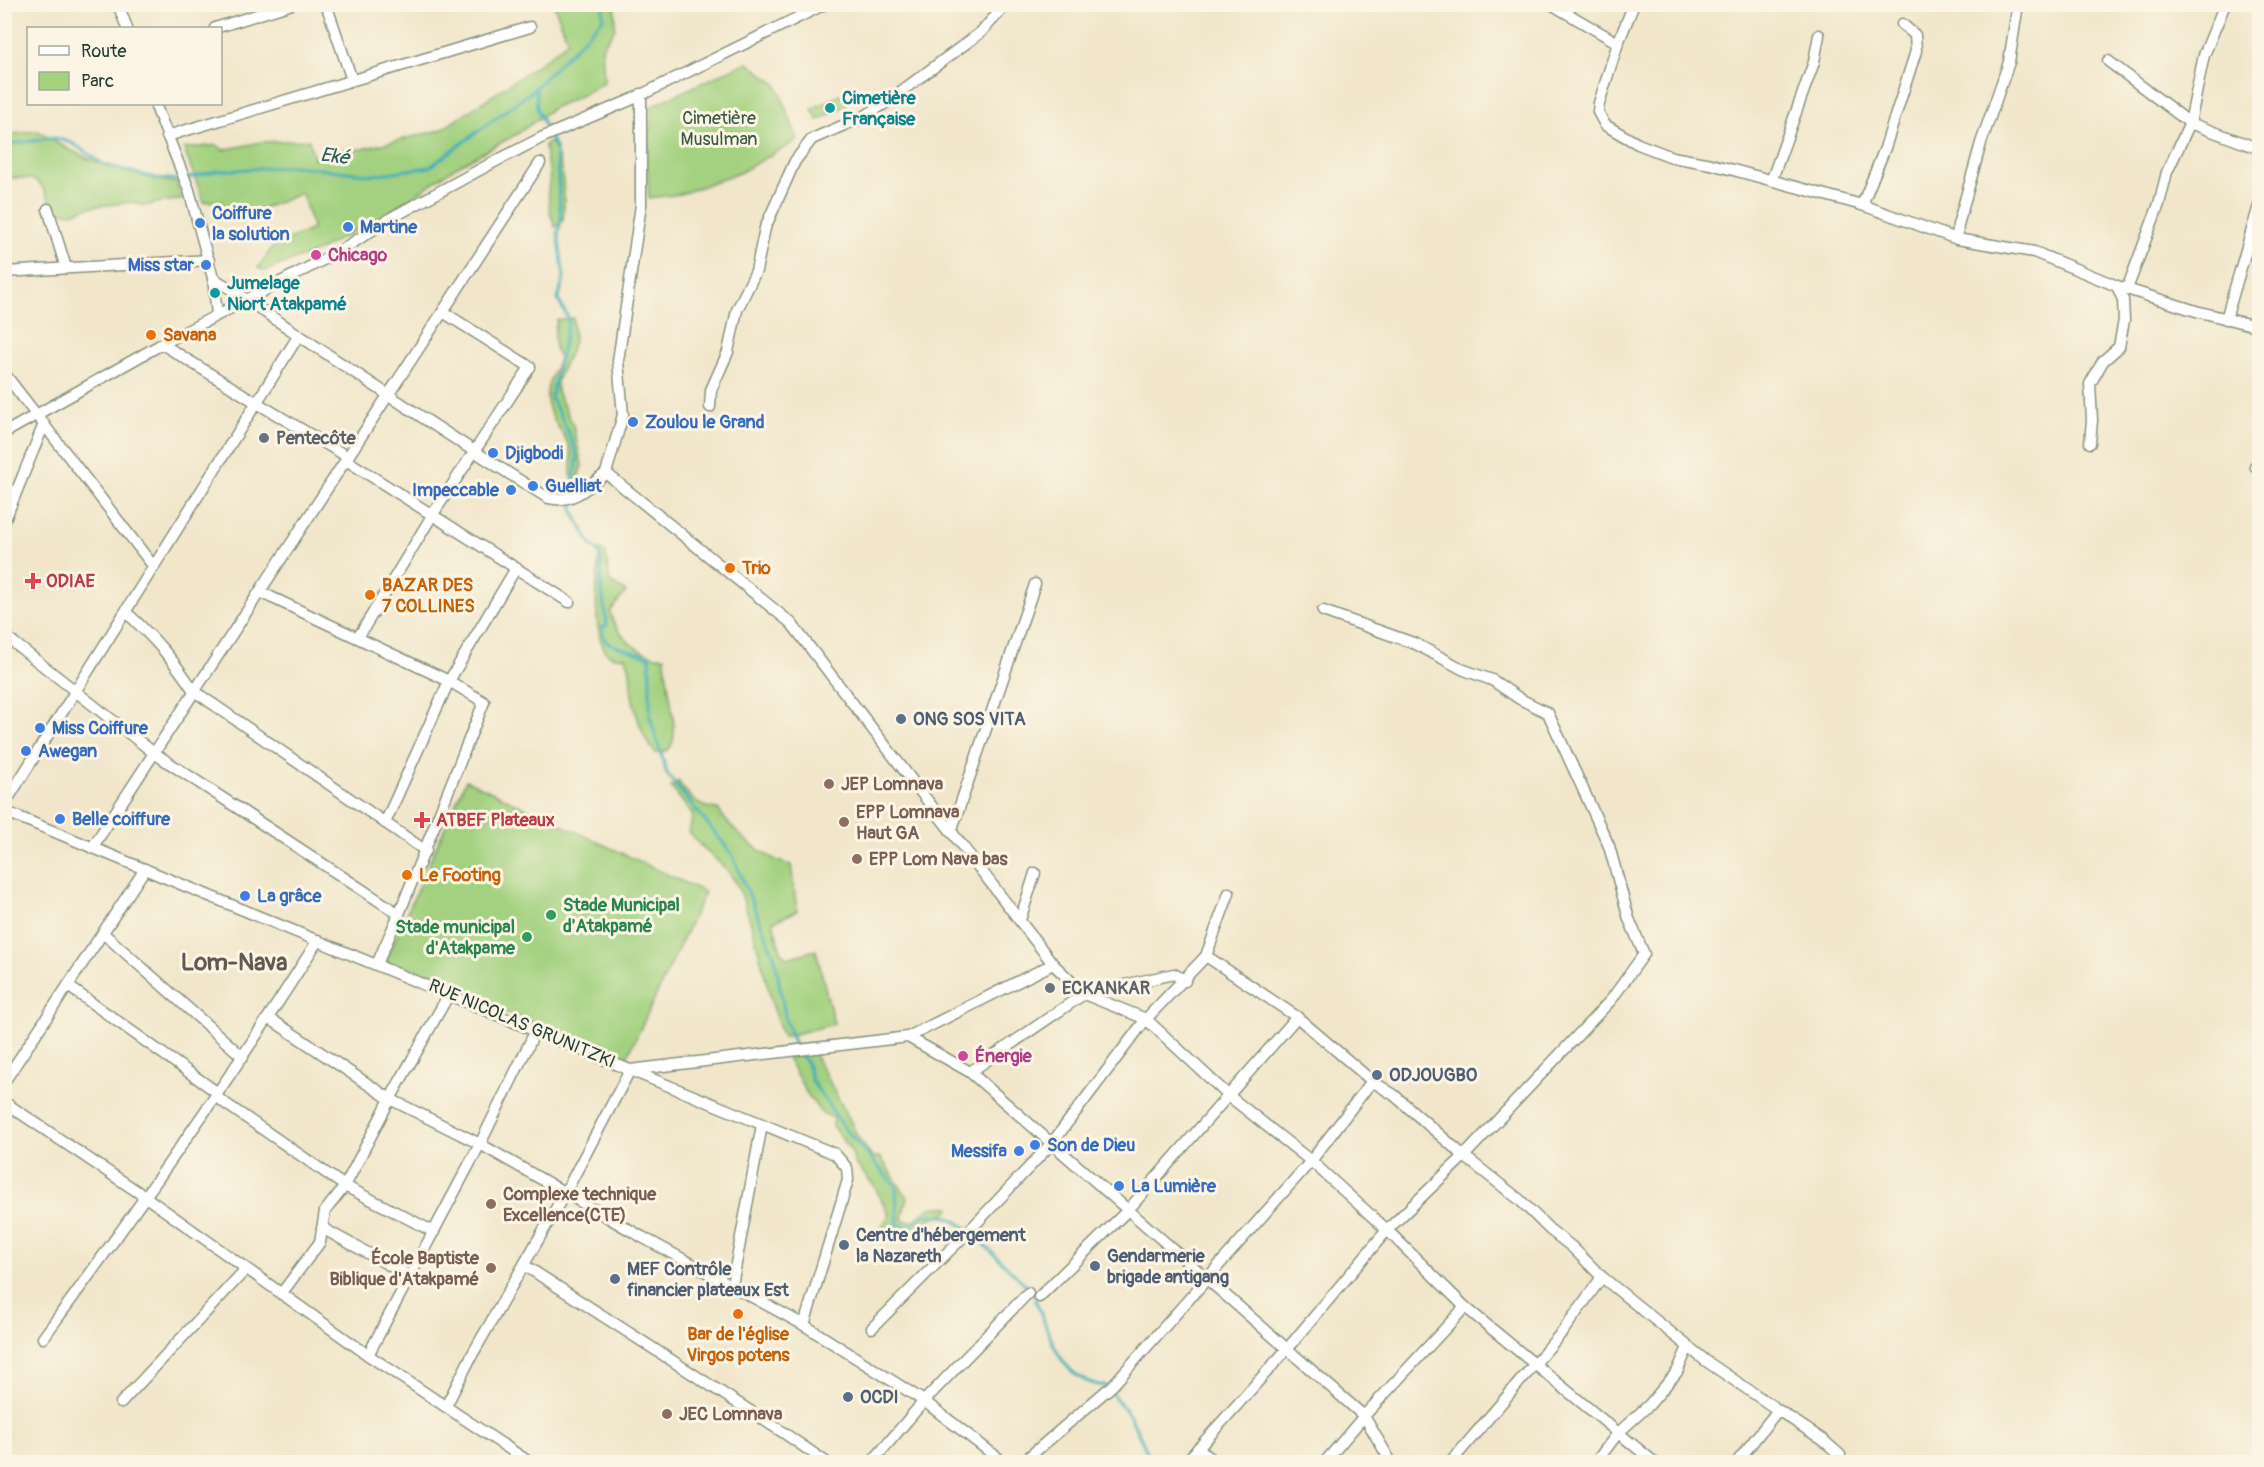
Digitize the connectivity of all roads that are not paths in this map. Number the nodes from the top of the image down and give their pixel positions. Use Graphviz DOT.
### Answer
graph roads {
  1 [pos="118,4"];
  2 [pos="292,4"];
  3 [pos="326,4"];
  4 [pos="825,4"];
  5 [pos="1007,4"];
  6 [pos="1551,4"];
  7 [pos="1634,4"];
  8 [pos="2018,4"];
  9 [pos="2225,4"];
  10 [pos="1902,24"];
  11 [pos="127,27"];
  12 [pos="218,27"];
  13 [pos="530,27"];
  14 [pos="1819,35"];
  15 [pos="1618,43"];
  16 [pos="2108,61"];
  17 [pos="352,81"];
  18 [pos="641,94"];
  19 [pos="155,105"];
  20 [pos="2190,123"];
  21 [pos="167,136"];
  22 [pos="2259,149"];
  23 [pos="540,164"];
  24 [pos="1772,179"];
  25 [pos="2259,202"];
  26 [pos="1862,205"];
  27 [pos="48,209"];
  28 [pos="1957,238"];
  29 [pos="208,260"];
  30 [pos="66,268"];
  31 [pos="4,272"];
  32 [pos="213,278"];
  33 [pos="2122,287"];
  34 [pos="247,298"];
  35 [pos="443,312"];
  36 [pos="217,315"];
  37 [pos="2226,319"];
  38 [pos="2259,327"];
  39 [pos="299,335"];
  40 [pos="162,344"];
  41 [pos="4,373"];
  42 [pos="389,394"];
  43 [pos="256,403"];
  44 [pos="710,407"];
  45 [pos="41,420"];
  46 [pos="4,433"];
  47 [pos="2090,443"];
  48 [pos="473,452"];
  49 [pos="347,459"];
  50 [pos="606,473"];
  51 [pos="433,514"];
  52 [pos="4,522"];
  53 [pos="154,567"];
  54 [pos="516,568"];
  55 [pos="1035,584"];
  56 [pos="260,591"];
  57 [pos="569,602"];
  58 [pos="1323,611"];
  59 [pos="126,612"];
  60 [pos="4,635"];
  61 [pos="359,636"];
  62 [pos="449,681"];
  63 [pos="76,692"];
  64 [pos="194,692"];
  65 [pos="154,753"];
  66 [pos="4,805"];
  67 [pos="4,811"];
  68 [pos="385,823"];
  69 [pos="951,832"];
  70 [pos="92,848"];
  71 [pos="426,851"];
  72 [pos="145,870"];
  73 [pos="1035,873"];
  74 [pos="1229,893"];
  75 [pos="399,914"];
  76 [pos="1020,920"];
  77 [pos="104,933"];
  78 [pos="318,940"];
  79 [pos="1206,956"];
  80 [pos="377,964"];
  81 [pos="1053,964"];
  82 [pos="1185,981"];
  83 [pos="68,986"];
  84 [pos="448,994"];
  85 [pos="1084,994"];
  86 [pos="1297,1017"];
  87 [pos="269,1018"];
  88 [pos="1146,1019"];
  89 [pos="536,1030"];
  90 [pos="908,1037"];
  91 [pos="243,1056"];
  92 [pos="630,1070"];
  93 [pos="970,1072"];
  94 [pos="1372,1081"];
  95 [pos="4,1082"];
  96 [pos="217,1095"];
  97 [pos="1229,1096"];
  98 [pos="390,1099"];
  99 [pos="4,1102"];
  100 [pos="762,1125"];
  101 [pos="1052,1143"];
  102 [pos="480,1144"];
  103 [pos="1464,1156"];
  104 [pos="1311,1161"];
  105 [pos="345,1186"];
  106 [pos="565,1193"];
  107 [pos="147,1198"];
  108 [pos="1128,1210"];
  109 [pos="322,1228"];
  110 [pos="1387,1230"];
  111 [pos="434,1232"];
  112 [pos="524,1265"];
  113 [pos="246,1269"];
  114 [pos="411,1277"];
  115 [pos="1602,1277"];
  116 [pos="1207,1278"];
  117 [pos="732,1285"];
  118 [pos="281,1294"];
  119 [pos="1465,1307"];
  120 [pos="804,1325"];
  121 [pos="872,1328"];
  122 [pos="43,1338"];
  123 [pos="1688,1347"];
  124 [pos="1288,1348"];
  125 [pos="368,1355"];
  126 [pos="1534,1364"];
  127 [pos="924,1401"];
  128 [pos="121,1403"];
  129 [pos="446,1406"];
  130 [pos="1778,1410"];
  131 [pos="1364,1416"];
  132 [pos="1618,1433"];
  133 [pos="1198,1448"];
  134 [pos="1840,1455"];
  135 [pos="529,1462"];
  136 [pos="826,1462"];
  137 [pos="872,1462"];
  138 [pos="1003,1462"];
  139 [pos="1023,1462"];
  140 [pos="1186,1462"];
  141 [pos="1215,1462"];
  142 [pos="1325,1462"];
  143 [pos="1391,1462"];
  144 [pos="1451,1462"];
  145 [pos="1596,1462"];
  146 [pos="1654,1462"];
  147 [pos="1737,1462"];
  1 -- 11 [label="street"];
  2 -- 12 [label="street"];
  3 -- 17 [label="street"];
  4 -- 18 [label="street"];
  5 -- 44 [label="street"];
  6 -- 15 [label="street"];
  7 -- 15 [label="street"];
  8 -- 28 [label="street"];
  9 -- 20 [label="street"];
  10 -- 26 [label="street"];
  13 -- 17 [label="street"];
  14 -- 24 [label="street"];
  15 -- 24 [label="street"];
  16 -- 20 [label="street"];
  17 -- 21 [label="street"];
  18 -- 34 [label="street"];
  18 -- 50 [label="street"];
  19 -- 21 [label="street"];
  20 -- 22 [label="street"];
  20 -- 33 [label="street"];
  21 -- 29 [label="street"];
  23 -- 35 [label="street"];
  24 -- 26 [label="street"];
  25 -- 37 [label="street"];
  26 -- 28 [label="street"];
  27 -- 30 [label="street"];
  28 -- 33 [label="street"];
  29 -- 30 [label="street"];
  29 -- 32 [label="street"];
  30 -- 31 [label="street"];
  32 -- 34 [label="street"];
  32 -- 36 [label="street"];
  33 -- 37 [label="street"];
  33 -- 47 [label="street"];
  34 -- 36 [label="street"];
  34 -- 39 [label="street"];
  35 -- 42 [label="street"];
  35 -- 48 [label="street"];
  36 -- 40 [label="street"];
  37 -- 38 [label="street"];
  39 -- 42 [label="street"];
  39 -- 43 [label="street"];
  40 -- 43 [label="street"];
  40 -- 45 [label="street"];
  41 -- 45 [label="street"];
  42 -- 48 [label="street"];
  42 -- 49 [label="street"];
  43 -- 49 [label="street"];
  43 -- 53 [label="street"];
  45 -- 46 [label="street"];
  45 -- 52 [label="street"];
  45 -- 53 [label="street"];
  48 -- 50 [label="street"];
  48 -- 51 [label="street"];
  49 -- 51 [label="street"];
  49 -- 56 [label="street"];
  50 -- 69 [label="street"];
  51 -- 54 [label="street"];
  51 -- 61 [label="street"];
  53 -- 59 [label="street"];
  54 -- 57 [label="street"];
  54 -- 62 [label="street"];
  55 -- 69 [label="street"];
  56 -- 61 [label="street"];
  56 -- 64 [label="street"];
  58 -- 103 [label="street"];
  59 -- 63 [label="street"];
  59 -- 64 [label="street"];
  60 -- 63 [label="street"];
  61 -- 62 [label="street"];
  62 -- 68 [label="street"];
  62 -- 71 [label="street"];
  63 -- 65 [label="street"];
  63 -- 66 [label="street"];
  64 -- 65 [label="street"];
  64 -- 68 [label="street"];
  65 -- 70 [label="street"];
  65 -- 75 [label="street"];
  67 -- 70 [label="street, RUE NICOLAS GRUNITZKI"];
  68 -- 71 [label="street"];
  69 -- 76 [label="street"];
  70 -- 72 [label="street, RUE NICOLAS GRUNITZKI"];
  71 -- 75 [label="street"];
  72 -- 77 [label="street"];
  72 -- 78 [label="street, RUE NICOLAS GRUNITZKI"];
  73 -- 76 [label="street"];
  74 -- 79 [label="street"];
  75 -- 80 [label="street"];
  76 -- 81 [label="street"];
  77 -- 83 [label="street"];
  77 -- 91 [label="street"];
  78 -- 80 [label="street, RUE NICOLAS GRUNITZKI"];
  78 -- 87 [label="street"];
  79 -- 82 [label="street"];
  79 -- 86 [label="street"];
  80 -- 84 [label="street, RUE NICOLAS GRUNITZKI"];
  81 -- 85 [label="street"];
  81 -- 90 [label="street, RUE NICOLAS GRUNITZKI"];
  82 -- 85 [label="street"];
  82 -- 88 [label="street"];
  83 -- 95 [label="street"];
  83 -- 96 [label="street"];
  84 -- 89 [label="street, RUE NICOLAS GRUNITZKI"];
  84 -- 98 [label="street"];
  85 -- 88 [label="street"];
  85 -- 93 [label="street"];
  86 -- 94 [label="street"];
  86 -- 97 [label="street"];
  87 -- 91 [label="street"];
  87 -- 98 [label="street"];
  88 -- 97 [label="street"];
  88 -- 101 [label="street"];
  89 -- 92 [label="street, RUE NICOLAS GRUNITZKI"];
  89 -- 102 [label="street"];
  90 -- 92 [label="street, RUE NICOLAS GRUNITZKI"];
  90 -- 93 [label="street"];
  91 -- 96 [label="street"];
  92 -- 100 [label="street"];
  92 -- 106 [label="street"];
  93 -- 101 [label="street"];
  94 -- 103 [label="street"];
  94 -- 104 [label="street"];
  96 -- 105 [label="street"];
  96 -- 107 [label="street"];
  97 -- 104 [label="street"];
  97 -- 108 [label="street"];
  98 -- 102 [label="street"];
  98 -- 105 [label="street"];
  99 -- 107 [label="street"];
  100 -- 117 [label="street"];
  100 -- 120 [label="street"];
  101 -- 108 [label="street"];
  101 -- 121 [label="street"];
  102 -- 106 [label="street"];
  102 -- 111 [label="street"];
  103 -- 110 [label="street"];
  103 -- 115 [label="street"];
  104 -- 110 [label="street"];
  104 -- 116 [label="street"];
  105 -- 109 [label="street"];
  105 -- 111 [label="street"];
  106 -- 112 [label="street"];
  106 -- 117 [label="street"];
  107 -- 113 [label="street"];
  107 -- 122 [label="street"];
  108 -- 116 [label="street"];
  108 -- 127 [label="street"];
  109 -- 114 [label="street"];
  109 -- 118 [label="street"];
  110 -- 119 [label="street"];
  110 -- 124 [label="street"];
  111 -- 114 [label="street"];
  112 -- 129 [label="street"];
  112 -- 136 [label="street"];
  113 -- 118 [label="street"];
  113 -- 128 [label="street"];
  114 -- 125 [label="street"];
  115 -- 123 [label="street"];
  115 -- 126 [label="street"];
  116 -- 124 [label="street"];
  116 -- 139 [label="street"];
  117 -- 120 [label="street"];
  118 -- 125 [label="street"];
  119 -- 126 [label="street"];
  119 -- 131 [label="street"];
  120 -- 127 [label="street"];
  123 -- 130 [label="street"];
  123 -- 132 [label="street"];
  124 -- 131 [label="street"];
  124 -- 133 [label="street"];
  125 -- 129 [label="street"];
  126 -- 132 [label="street"];
  126 -- 144 [label="street"];
  127 -- 137 [label="street"];
  127 -- 138 [label="street"];
  129 -- 135 [label="street"];
  130 -- 134 [label="street"];
  130 -- 147 [label="street"];
  131 -- 142 [label="street"];
  131 -- 143 [label="street"];
  132 -- 145 [label="street"];
  132 -- 146 [label="street"];
  133 -- 140 [label="street"];
  133 -- 141 [label="street"];
}
